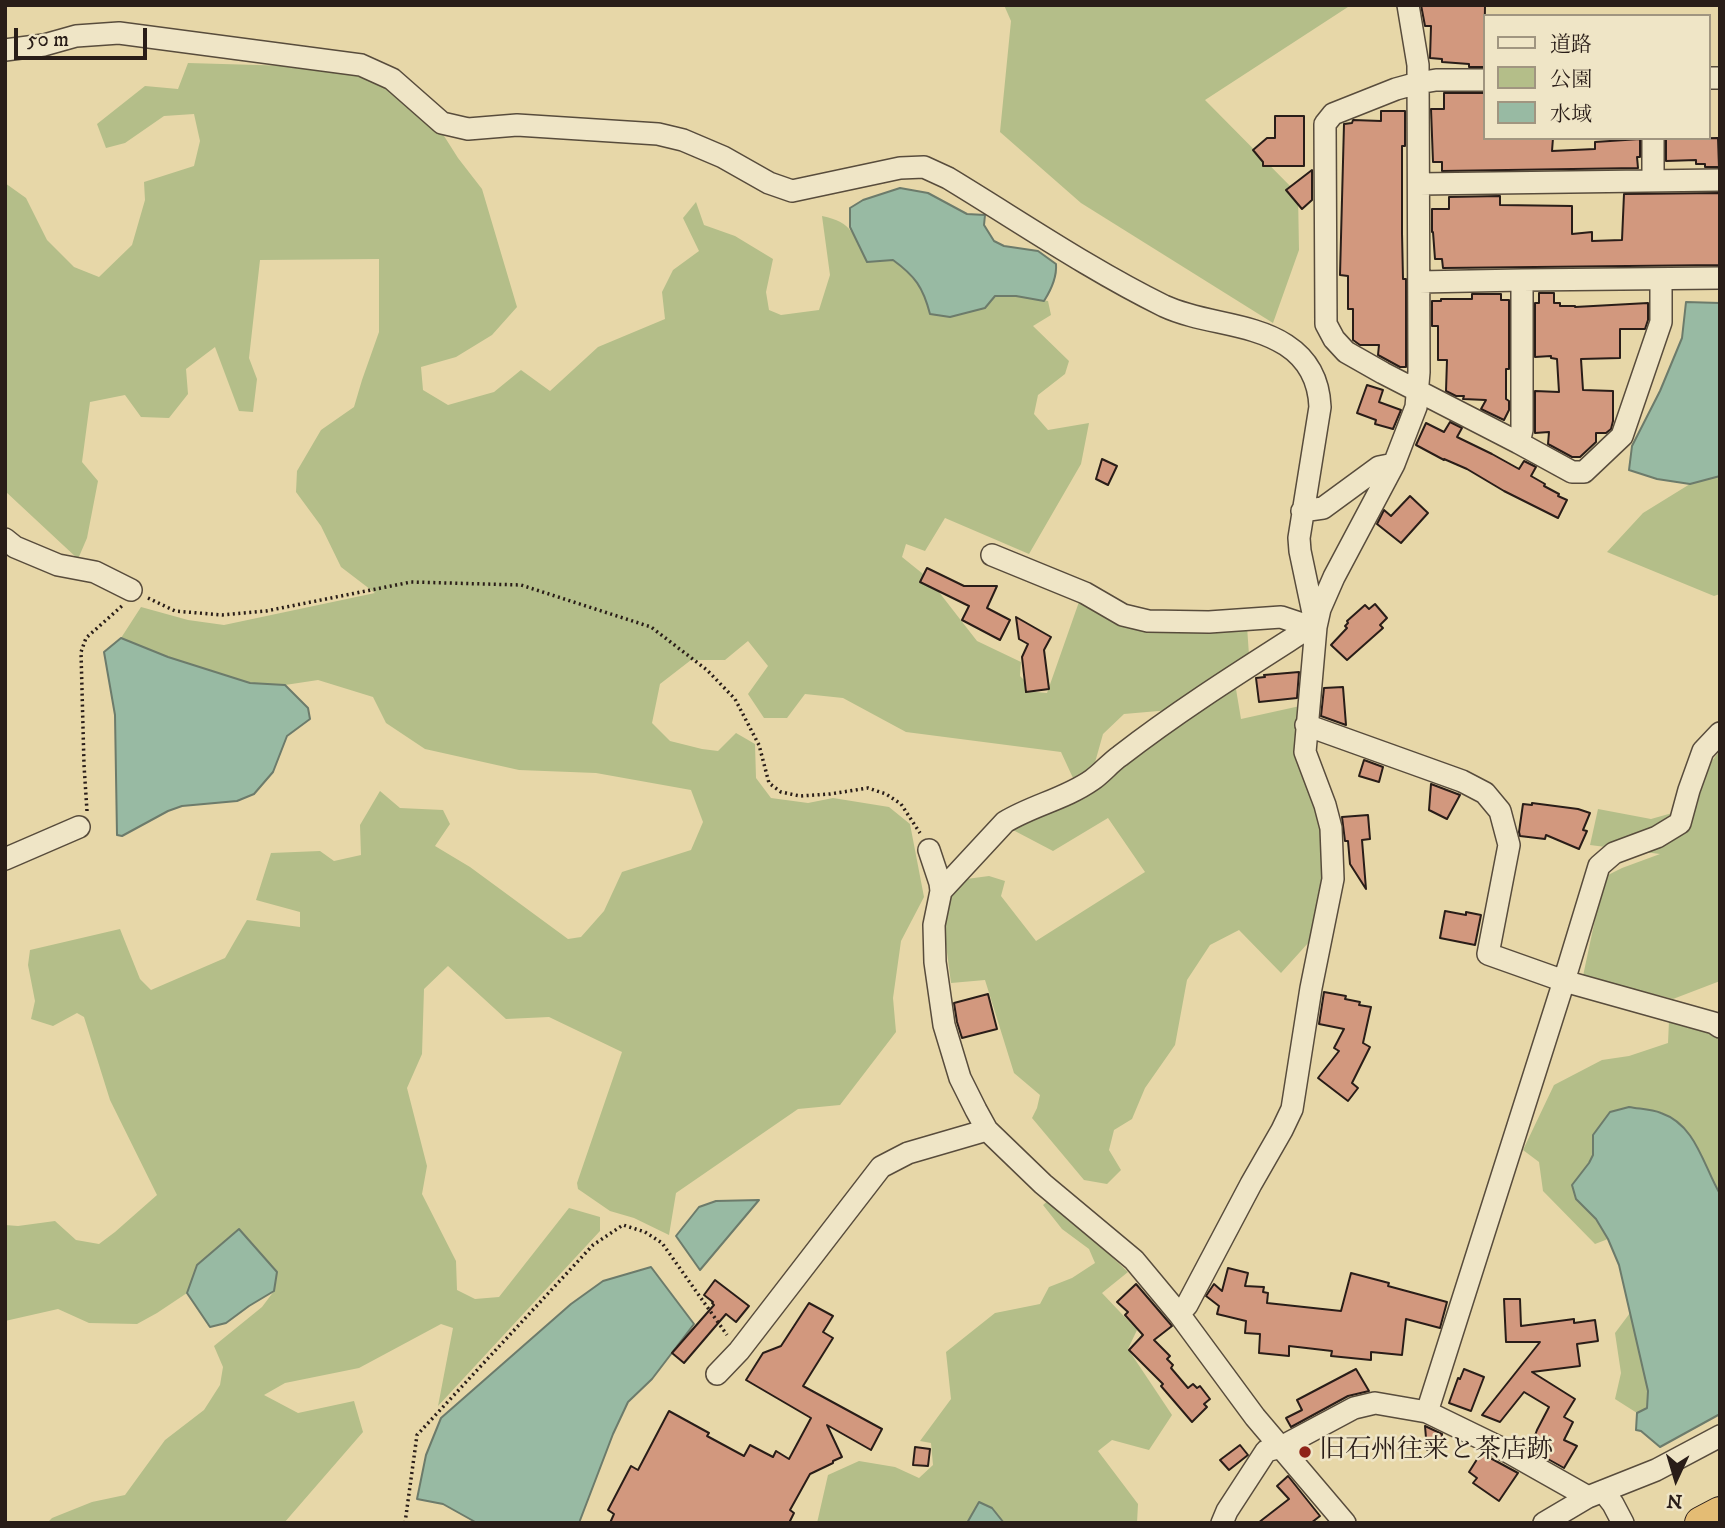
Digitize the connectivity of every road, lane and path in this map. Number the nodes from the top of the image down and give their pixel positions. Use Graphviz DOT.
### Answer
graph roads {
  1 [pos="1408,5"];
  2 [pos="5,51"];
  3 [pos="1484,80"];
  4 [pos="1418,83"];
  5 [pos="1653,140"];
  6 [pos="1653,180"];
  7 [pos="1720,180"];
  8 [pos="1419,184"];
  9 [pos="1720,278"];
  10 [pos="1522,279"];
  11 [pos="1661,279"];
  12 [pos="1419,282"];
  13 [pos="1418,392"];
  14 [pos="1519,443"];
  15 [pos="1394,464"];
  16 [pos="1302,511"];
  17 [pos="5,539"];
  18 [pos="992,555"];
  19 [pos="131,590"];
  20 [pos="1316,627"];
  21 [pos="1306,725"];
  22 [pos="1720,733"];
  23 [pos="79,827"];
  24 [pos="929,850"];
  25 [pos="5,859"];
  26 [pos="941,891"];
  27 [pos="1564,981"];
  28 [pos="1720,1027"];
  29 [pos="988,1130"];
  30 [pos="1179,1314"];
  31 [pos="739,1351"];
  32 [pos="717,1374"];
  33 [pos="1427,1412"];
  34 [pos="1720,1436"];
  35 [pos="1281,1447"];
  36 [pos="1607,1504"];
  37 [pos="1720,1513"];
  38 [pos="405,1523"];
  39 [pos="1222,1523"];
  40 [pos="1345,1523"];
  41 [pos="1544,1523"];
  42 [pos="1701,1523"];
  1 -- 4 [label="street"];
  2 -- 16 [label="street"];
  3 -- 4 [label="street"];
  4 -- 8 [label="street"];
  4 -- 13 [label="street"];
  5 -- 6 [label="street"];
  6 -- 7 [label="street"];
  6 -- 8 [label="street"];
  8 -- 12 [label="street"];
  9 -- 11 [label="street"];
  10 -- 11 [label="street"];
  10 -- 12 [label="street"];
  10 -- 14 [label="street"];
  11 -- 14 [label="street"];
  12 -- 13 [label="street"];
  13 -- 14 [label="street"];
  13 -- 15 [label="street"];
  15 -- 16 [label="street"];
  15 -- 20 [label="street"];
  16 -- 20 [label="street"];
  17 -- 19 [label="street"];
  18 -- 20 [label="street"];
  19 -- 23 [label="path"];
  19 -- 24 [label="path"];
  20 -- 21 [label="street"];
  20 -- 26 [label="street"];
  21 -- 27 [label="street"];
  21 -- 30 [label="street"];
  22 -- 27 [label="street"];
  23 -- 25 [label="street"];
  24 -- 26 [label="street"];
  26 -- 29 [label="street"];
  27 -- 28 [label="street"];
  27 -- 33 [label="street"];
  29 -- 30 [label="street"];
  29 -- 31 [label="street"];
  30 -- 35 [label="street"];
  31 -- 32 [label="street"];
  31 -- 38 [label="path"];
  33 -- 35 [label="street"];
  33 -- 36 [label="street"];
  34 -- 36 [label="street"];
  35 -- 39 [label="street"];
  35 -- 40 [label="street"];
  36 -- 41 [label="street"];
  37 -- 42 [label="highway"];
}
